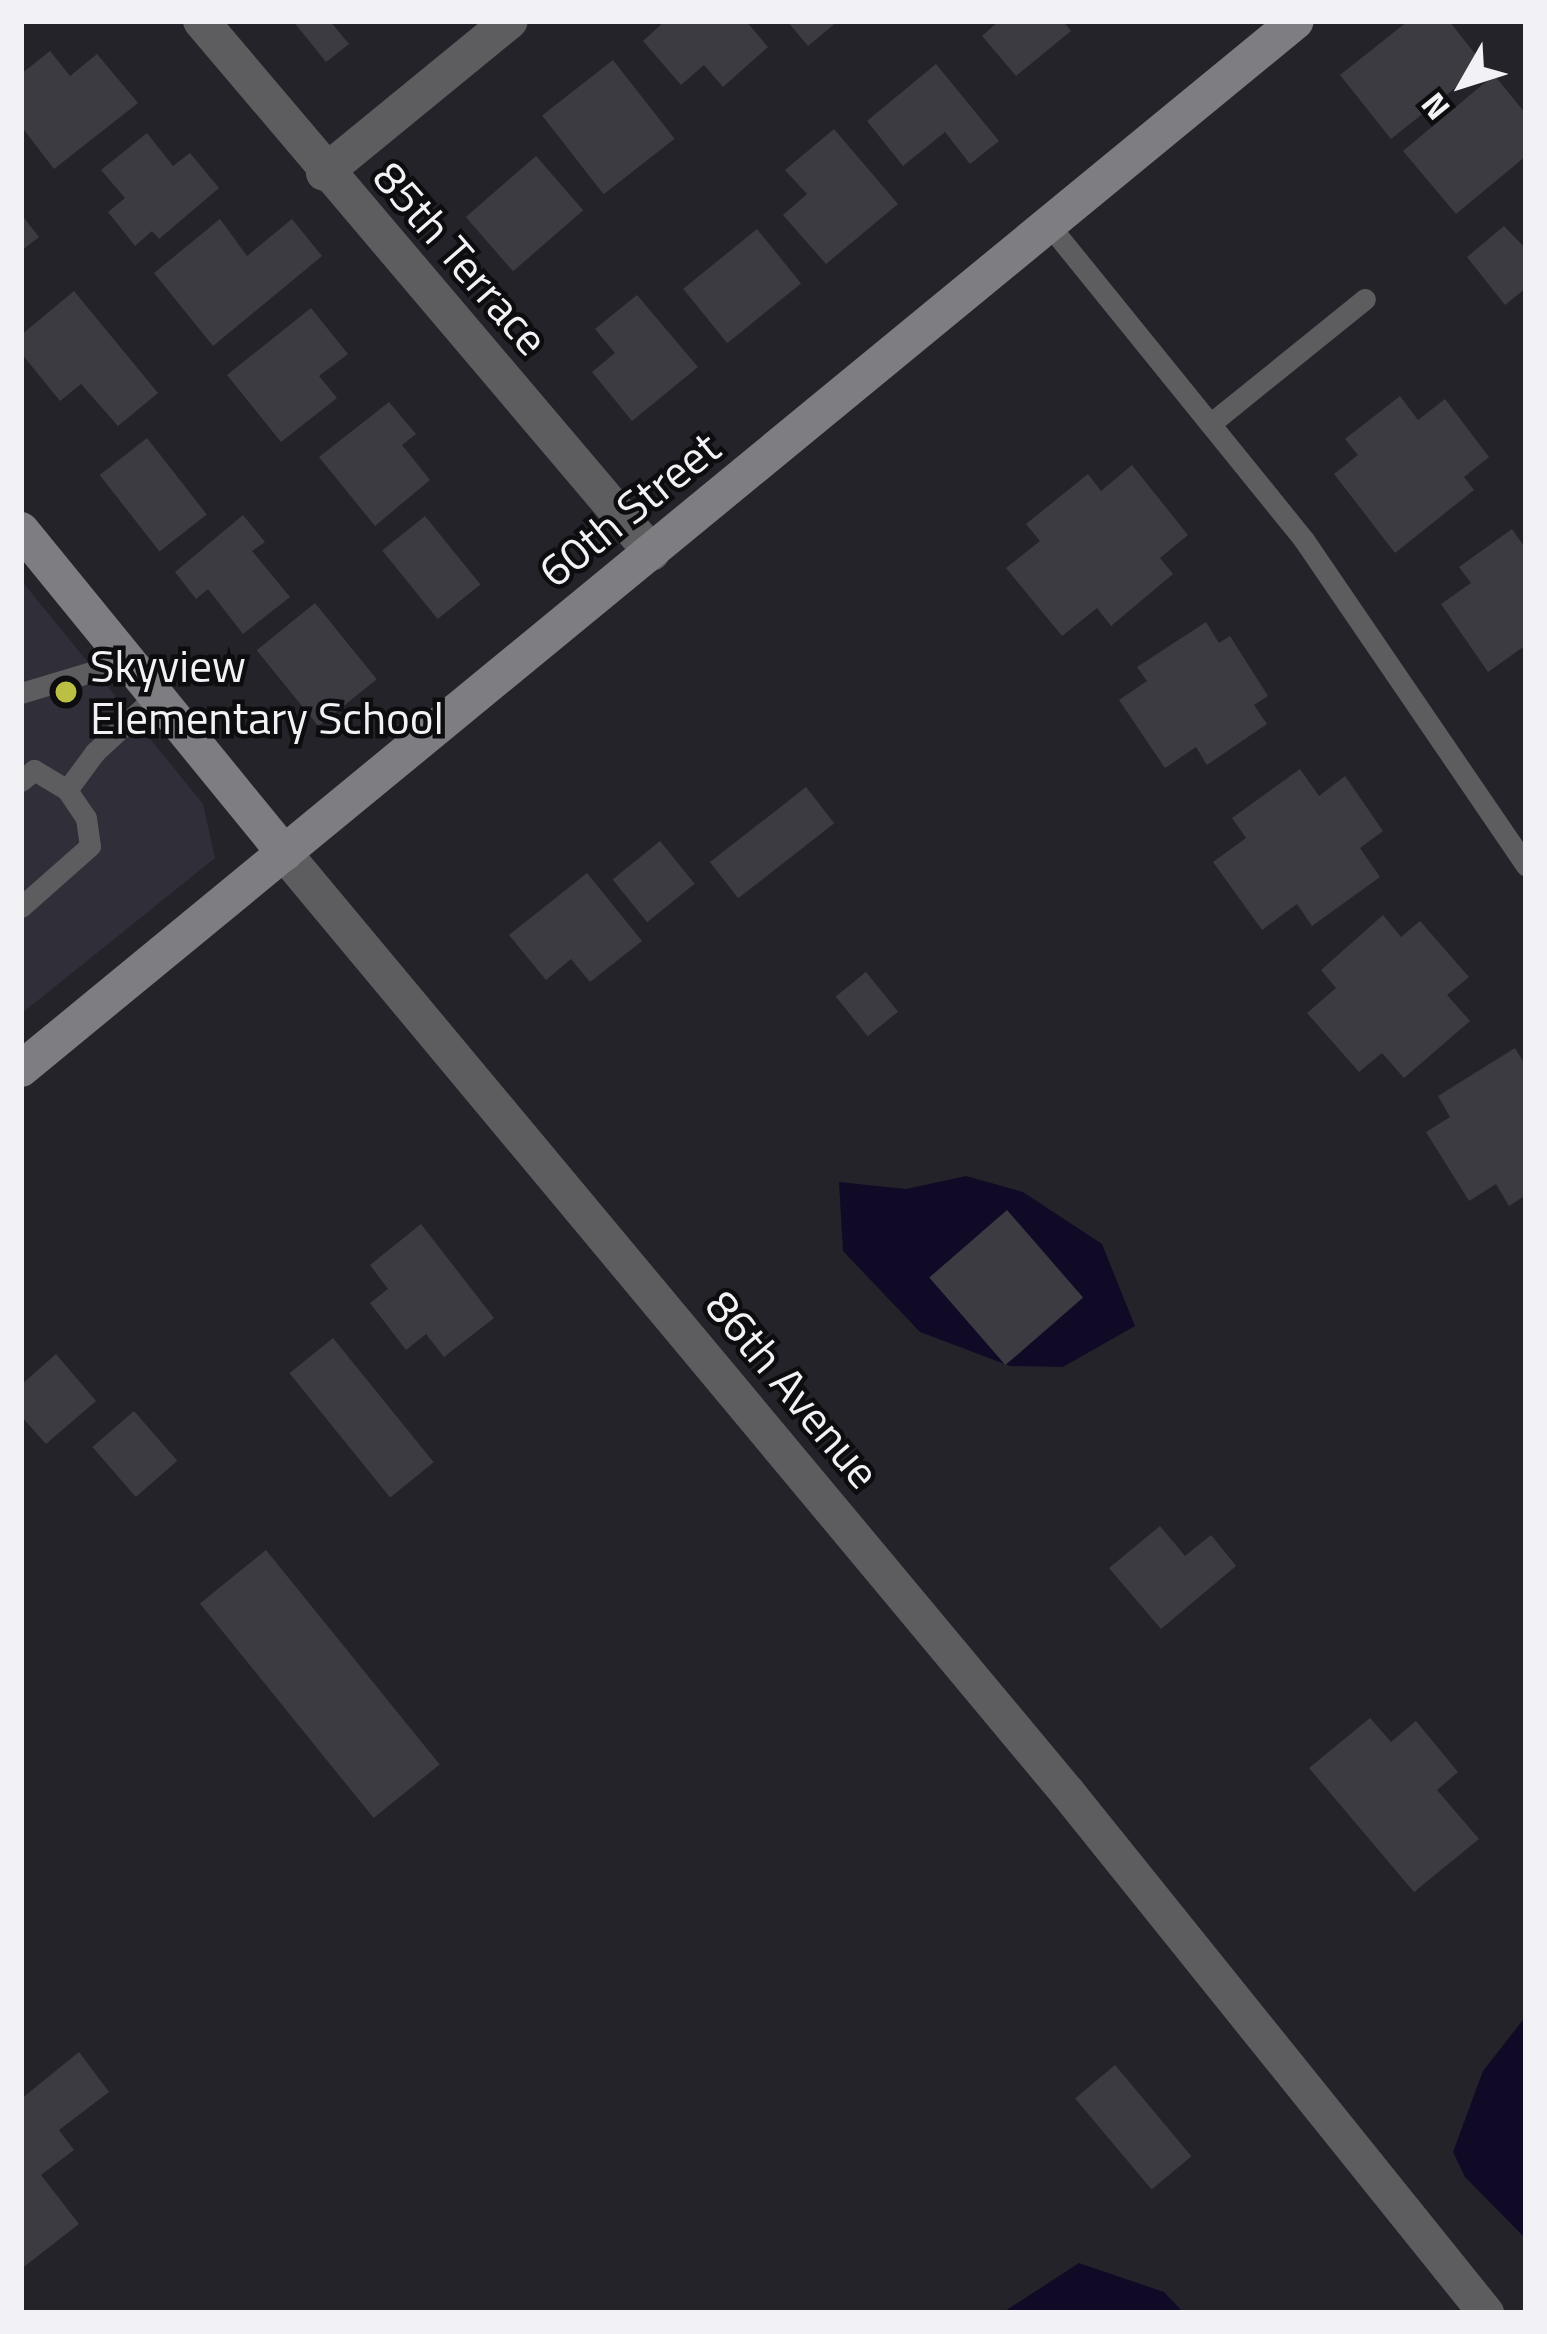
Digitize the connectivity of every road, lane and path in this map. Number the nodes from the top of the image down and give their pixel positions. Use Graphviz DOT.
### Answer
graph roads {
  1 [pos="201,21"];
  2 [pos="510,21"];
  3 [pos="1296,21"];
  4 [pos="324,173"];
  5 [pos="1049,225"];
  6 [pos="1365,299"];
  7 [pos="1210,424"];
  8 [pos="21,530"];
  9 [pos="652,553"];
  10 [pos="128,661"];
  11 [pos="21,693"];
  12 [pos="156,696"];
  13 [pos="21,781"];
  14 [pos="67,790"];
  15 [pos="284,853"];
  16 [pos="1526,866"];
  17 [pos="21,907"];
  18 [pos="21,1069"];
  19 [pos="1486,2313"];
  1 -- 4 [label="street, 85th Terrace"];
  2 -- 4 [label="street"];
  3 -- 5 [label="street, 60th Street"];
  4 -- 9 [label="street, 85th Terrace"];
  5 -- 7 [label="lane"];
  5 -- 9 [label="street, 60th Street"];
  6 -- 7 [label="lane"];
  7 -- 16 [label="lane"];
  8 -- 10 [label="street, 86th Avenue"];
  9 -- 15 [label="street, 60th Street"];
  10 -- 11 [label="lane"];
  10 -- 12 [label="street, 86th Avenue"];
  12 -- 14 [label="lane"];
  12 -- 15 [label="street, 86th Avenue"];
  13 -- 14 [label="lane"];
  14 -- 17 [label="lane"];
  15 -- 18 [label="street, 60th Street"];
  15 -- 19 [label="street, 86th Avenue"];
}
